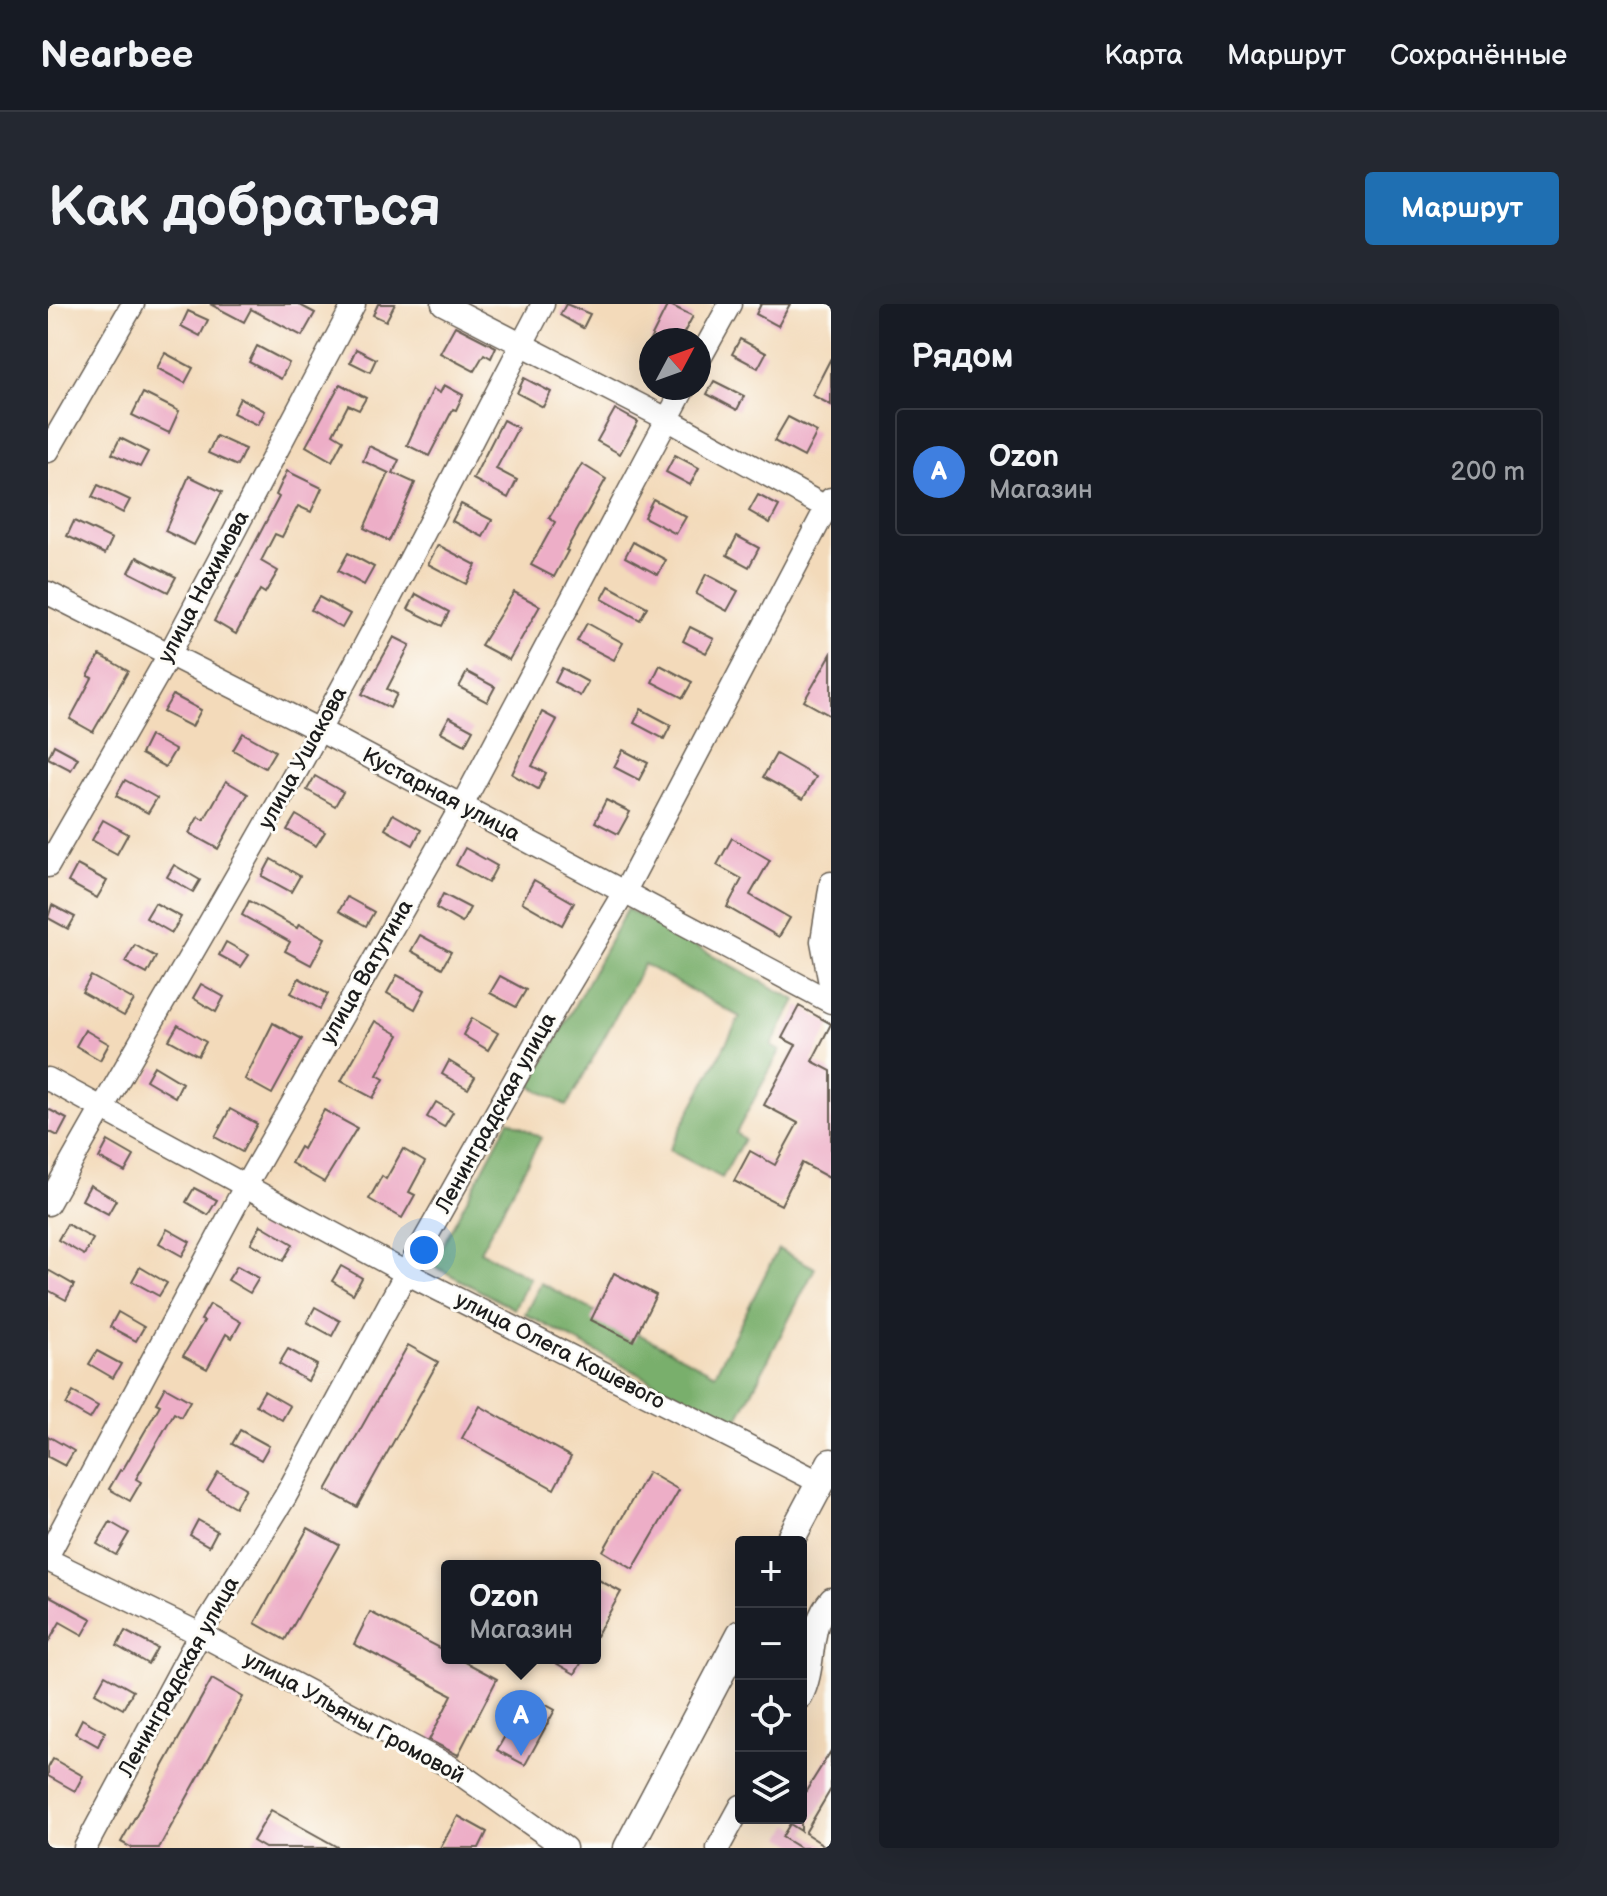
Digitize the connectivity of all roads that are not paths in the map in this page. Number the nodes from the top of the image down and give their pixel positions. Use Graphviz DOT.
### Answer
graph roads {
  1 [pos="133,304"];
  2 [pos="354,304"];
  3 [pos="443,304"];
  4 [pos="543,304"];
  5 [pos="730,304"];
  6 [pos="711,338"];
  7 [pos="522,344"];
  8 [pos="677,400"];
  9 [pos="667,419"];
  10 [pos="48,451"];
  11 [pos="829,506"];
  12 [pos="48,593"];
  13 [pos="170,653"];
  14 [pos="319,730"];
  15 [pos="461,807"];
  16 [pos="48,866"];
  17 [pos="831,883"];
  18 [pos="625,891"];
  19 [pos="831,989"];
  20 [pos="831,1002"];
  21 [pos="48,1079"];
  22 [pos="101,1108"];
  23 [pos="246,1185"];
  24 [pos="48,1204"];
  25 [pos="406,1273"];
  26 [pos="826,1473"];
  27 [pos="792,1536"];
  28 [pos="48,1558"];
  29 [pos="831,1599"];
  30 [pos="816,1627"];
  31 [pos="200,1634"];
  32 [pos="735,1645"];
  33 [pos="807,1686"];
  34 [pos="735,1817"];
  35 [pos="85,1848"];
  36 [pos="565,1848"];
  37 [pos="628,1848"];
  38 [pos="718,1848"];
  1 -- 10 [label="street"];
  2 -- 13 [label="street, улица Нахимова"];
  3 -- 7 [label="street"];
  4 -- 7 [label="street, улица Ушакова"];
  5 -- 6 [label="street"];
  7 -- 9 [label="street"];
  7 -- 14 [label="street, улица Ушакова"];
  8 -- 9 [label="street, улица Ватутина"];
  9 -- 11 [label="street"];
  9 -- 15 [label="street, улица Ватутина"];
  11 -- 18 [label="street, Ленинградская улица"];
  12 -- 13 [label="street, Кустарная улица"];
  13 -- 14 [label="street, Кустарная улица"];
  13 -- 16 [label="street, улица Нахимова"];
  14 -- 15 [label="street, Кустарная улица"];
  14 -- 22 [label="street, улица Ушакова"];
  15 -- 18 [label="street, Кустарная улица"];
  15 -- 23 [label="street, улица Ватутина"];
  17 -- 19 [label="street"];
  18 -- 20 [label="street, Кустарная улица"];
  18 -- 25 [label="street, Ленинградская улица"];
  21 -- 22 [label="street, улица Олега Кошевого"];
  22 -- 23 [label="street, улица Олега Кошевого"];
  22 -- 24 [label="street, улица Ушакова"];
  23 -- 25 [label="street, улица Олега Кошевого"];
  23 -- 28 [label="street, улица Ватутина"];
  25 -- 26 [label="street, улица Олега Кошевого"];
  25 -- 31 [label="street, Ленинградская улица"];
  26 -- 27 [label="main road"];
  28 -- 31 [label="street, улица Ульяны Громовой"];
  29 -- 30 [label="street"];
  30 -- 33 [label="street"];
  31 -- 35 [label="street, Ленинградская улица"];
  31 -- 36 [label="street, улица Ульяны Громовой"];
  32 -- 37 [label="main road"];
  34 -- 38 [label="street"];
}
